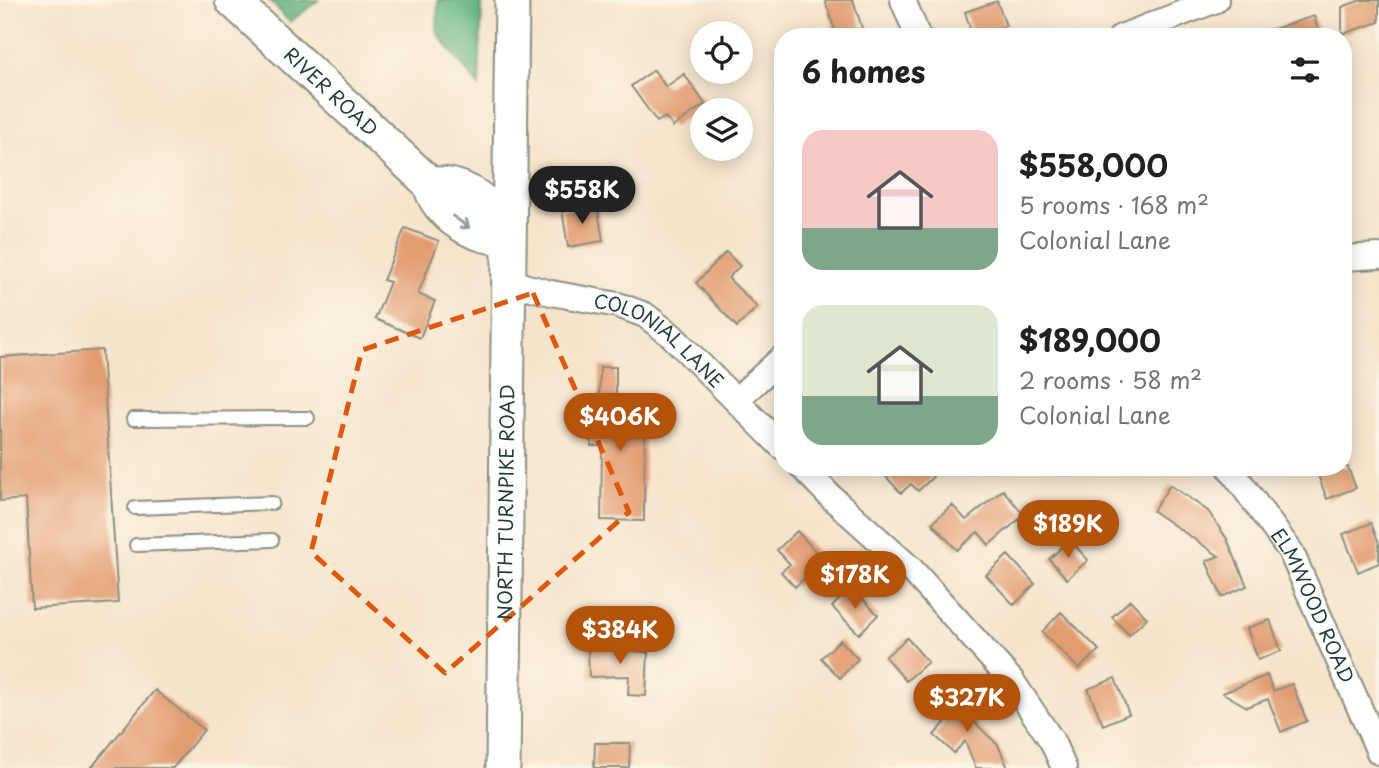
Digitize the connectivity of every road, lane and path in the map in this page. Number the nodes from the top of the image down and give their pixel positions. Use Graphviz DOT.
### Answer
graph roads {
  1 [pos="233,0"];
  2 [pos="512,0"];
  3 [pos="903,0"];
  4 [pos="1216,0"];
  5 [pos="914,28"];
  6 [pos="1144,28"];
  7 [pos="508,237"];
  8 [pos="1379,256"];
  9 [pos="1352,257"];
  10 [pos="508,282"];
  11 [pos="774,365"];
  12 [pos="736,400"];
  13 [pos="308,418"];
  14 [pos="133,419"];
  15 [pos="774,439"];
  16 [pos="811,476"];
  17 [pos="1236,476"];
  18 [pos="272,503"];
  19 [pos="135,508"];
  20 [pos="272,540"];
  21 [pos="136,545"];
  22 [pos="1379,752"];
  23 [pos="503,768"];
  24 [pos="1064,768"];
  1 -- 7 [label="main road, RIVER ROAD"];
  2 -- 7 [label="main road, NORTH TURNPIKE ROAD"];
  3 -- 5 [label="street"];
  4 -- 6 [label="street"];
  7 -- 10 [label="main road, NORTH TURNPIKE ROAD"];
  8 -- 9 [label="street"];
  10 -- 12 [label="street, COLONIAL LANE"];
  10 -- 23 [label="main road, NORTH TURNPIKE ROAD"];
  11 -- 12 [label="street"];
  12 -- 15 [label="street, COLONIAL LANE"];
  13 -- 14 [label="lane"];
  16 -- 24 [label="street"];
  17 -- 22 [label="street, ELMWOOD ROAD"];
  18 -- 19 [label="lane"];
  20 -- 21 [label="lane"];
}
